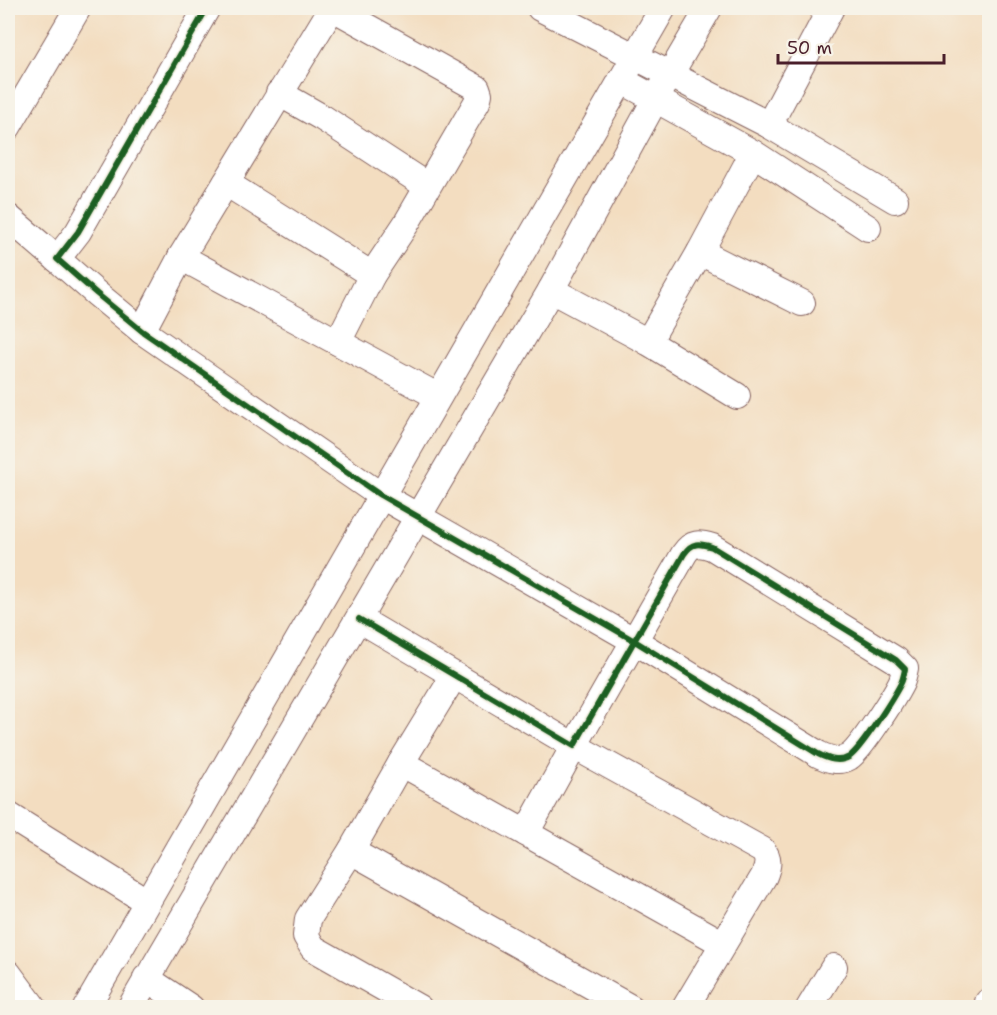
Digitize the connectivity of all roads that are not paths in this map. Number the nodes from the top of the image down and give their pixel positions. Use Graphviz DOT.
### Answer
graph roads {
  1 [pos="78,8"];
  2 [pos="207,8"];
  3 [pos="332,8"];
  4 [pos="663,8"];
  5 [pos="709,8"];
  6 [pos="831,8"];
  7 [pos="548,9"];
  8 [pos="635,57"];
  9 [pos="671,74"];
  10 [pos="621,80"];
  11 [pos="279,93"];
  12 [pos="655,100"];
  13 [pos="769,125"];
  14 [pos="8,127"];
  15 [pos="753,153"];
  16 [pos="226,183"];
  17 [pos="427,186"];
  18 [pos="895,200"];
  19 [pos="8,217"];
  20 [pos="868,228"];
  21 [pos="700,252"];
  22 [pos="182,257"];
  23 [pos="57,259"];
  24 [pos="372,276"];
  25 [pos="551,290"];
  26 [pos="801,303"];
  27 [pos="142,331"];
  28 [pos="338,342"];
  29 [pos="648,342"];
  30 [pos="437,396"];
  31 [pos="738,396"];
  32 [pos="380,495"];
  33 [pos="418,517"];
  34 [pos="359,619"];
  35 [pos="633,640"];
  36 [pos="454,676"];
  37 [pos="574,746"];
  38 [pos="401,763"];
  39 [pos="8,815"];
  40 [pos="526,833"];
  41 [pos="351,851"];
  42 [pos="146,901"];
  43 [pos="722,943"];
  44 [pos="834,967"];
  45 [pos="8,973"];
  46 [pos="146,978"];
  47 [pos="34,1008"];
  48 [pos="86,1008"];
  49 [pos="130,1008"];
  50 [pos="191,1008"];
  51 [pos="419,1008"];
  52 [pos="631,1008"];
  53 [pos="685,1008"];
  54 [pos="809,1008"];
  1 -- 14 [label="street"];
  2 -- 23 [label="street"];
  3 -- 11 [label="street"];
  3 -- 17 [label="street"];
  4 -- 8 [label="street"];
  5 -- 9 [label="street"];
  6 -- 13 [label="street"];
  7 -- 8 [label="street"];
  8 -- 9 [label="street"];
  8 -- 10 [label="street"];
  9 -- 12 [label="street"];
  9 -- 13 [label="street"];
  10 -- 12 [label="street"];
  10 -- 30 [label="street"];
  11 -- 16 [label="street"];
  11 -- 17 [label="street"];
  12 -- 15 [label="street"];
  12 -- 25 [label="street"];
  13 -- 18 [label="street"];
  15 -- 20 [label="street"];
  15 -- 21 [label="street"];
  16 -- 22 [label="street"];
  16 -- 24 [label="street"];
  17 -- 24 [label="street"];
  19 -- 23 [label="street"];
  21 -- 26 [label="street"];
  21 -- 29 [label="street"];
  22 -- 27 [label="street"];
  22 -- 28 [label="street"];
  23 -- 27 [label="street"];
  24 -- 28 [label="street"];
  25 -- 29 [label="street"];
  25 -- 33 [label="street"];
  27 -- 32 [label="street"];
  28 -- 30 [label="street"];
  29 -- 31 [label="street"];
  30 -- 32 [label="street"];
  32 -- 33 [label="street"];
  32 -- 42 [label="street"];
  33 -- 34 [label="street"];
  33 -- 35 [label="street"];
  34 -- 36 [label="street"];
  34 -- 46 [label="street"];
  35 -- 35 [label="street"];
  35 -- 37 [label="street"];
  36 -- 37 [label="street"];
  36 -- 38 [label="street"];
  37 -- 40 [label="street"];
  37 -- 43 [label="street"];
  38 -- 40 [label="street"];
  38 -- 41 [label="street"];
  39 -- 42 [label="street"];
  40 -- 43 [label="street"];
  41 -- 51 [label="street"];
  41 -- 52 [label="street"];
  42 -- 48 [label="street"];
  43 -- 53 [label="street"];
  44 -- 54 [label="street"];
  45 -- 47 [label="street"];
  46 -- 49 [label="street"];
  46 -- 50 [label="street"];
}
